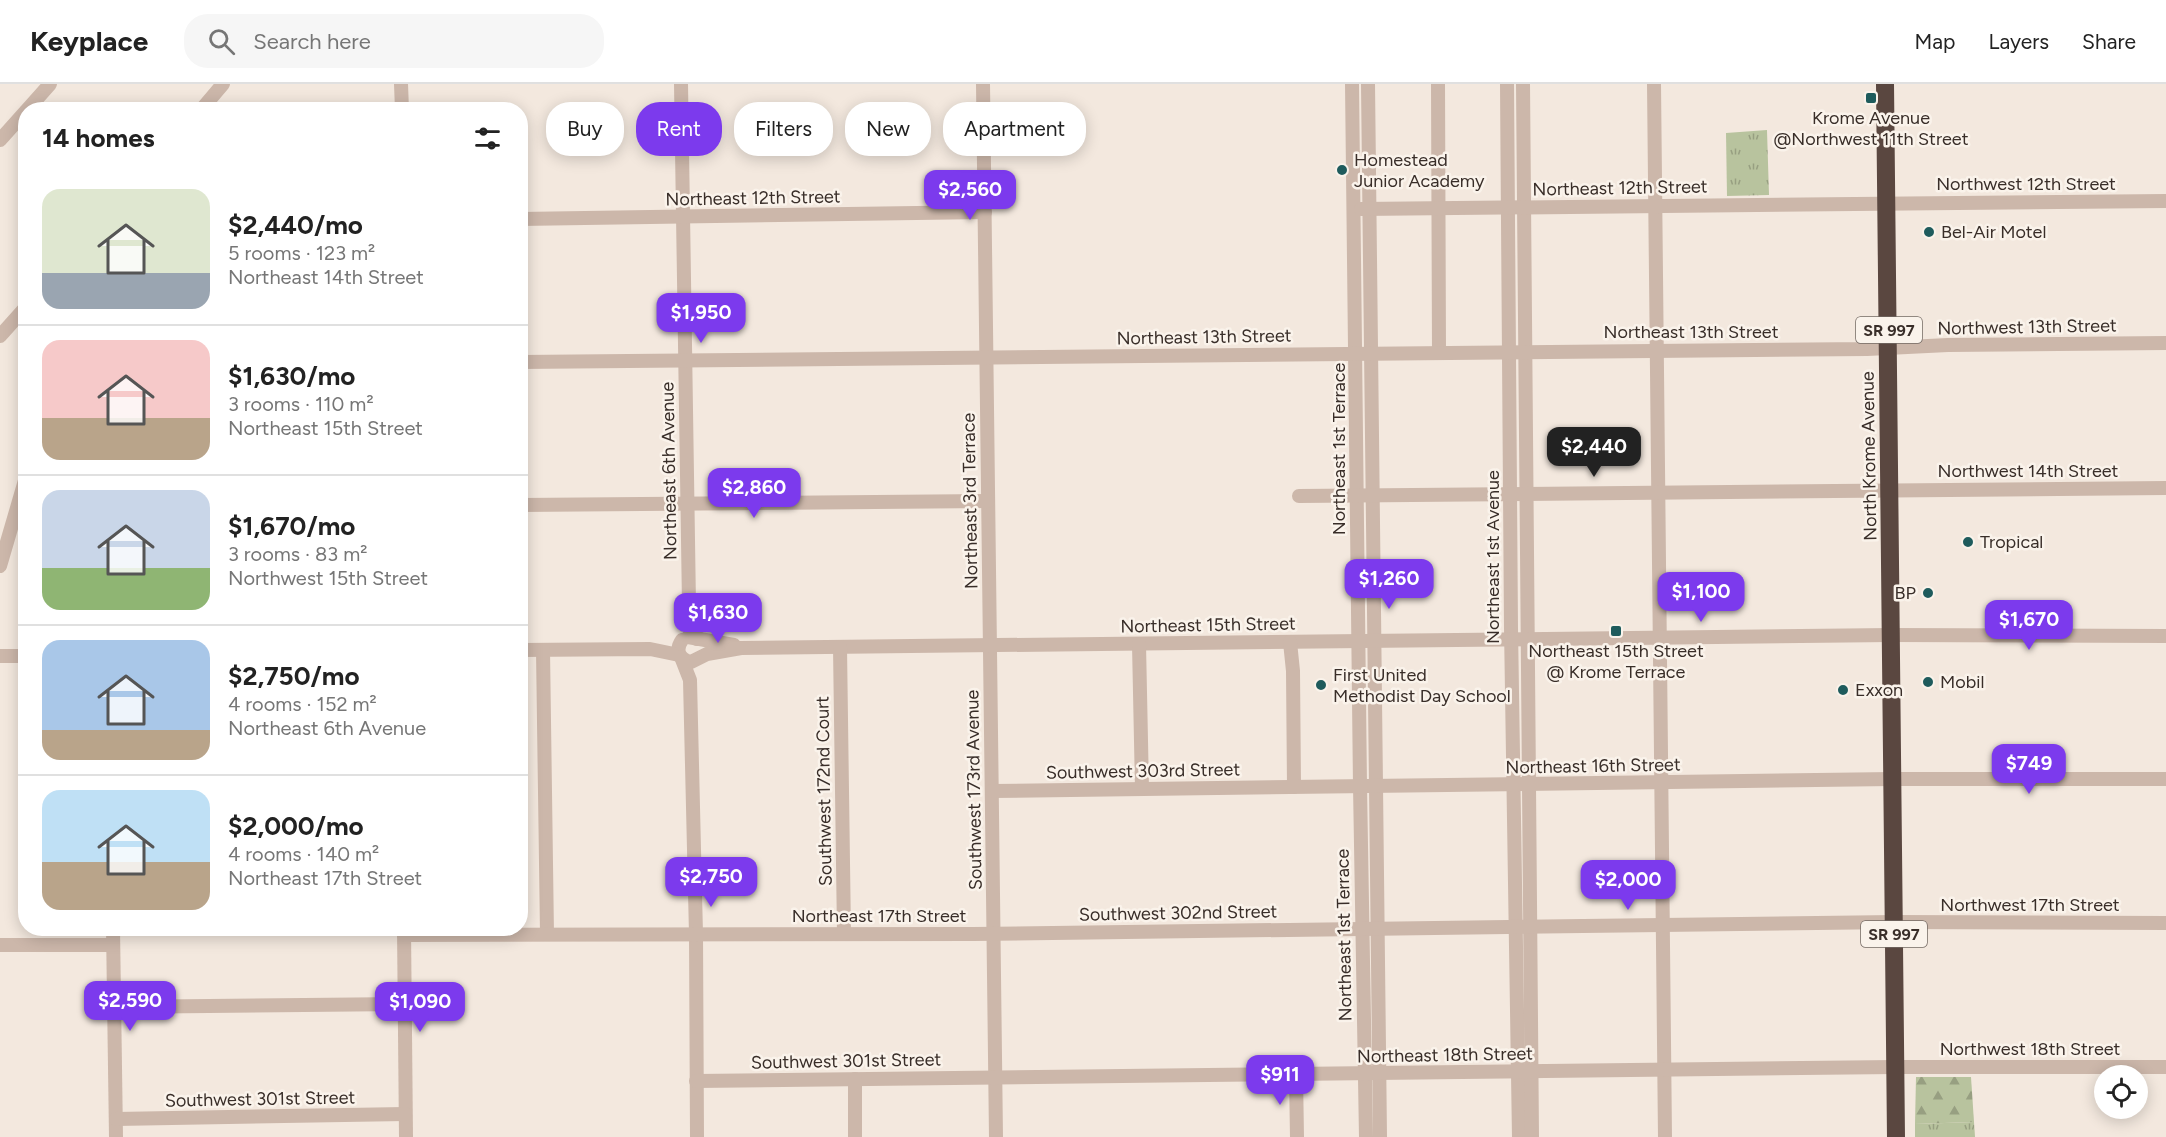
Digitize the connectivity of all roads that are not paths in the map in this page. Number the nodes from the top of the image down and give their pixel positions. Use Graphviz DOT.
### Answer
graph roads {
  1 [pos="50,84"];
  2 [pos="223,84"];
  3 [pos="402,84"];
  4 [pos="681,84"];
  5 [pos="983,84"];
  6 [pos="1352,84"];
  7 [pos="1368,84"];
  8 [pos="1438,84"];
  9 [pos="1507,84"];
  10 [pos="1523,84"];
  11 [pos="1654,84"];
  12 [pos="1885,84"];
  13 [pos="33,102"];
  14 [pos="208,102"];
  15 [pos="402,102"];
  16 [pos="18,119"];
  17 [pos="0,140"];
  18 [pos="2166,201"];
  19 [pos="1887,203"];
  20 [pos="1655,206"];
  21 [pos="1439,208"];
  22 [pos="1507,208"];
  23 [pos="1524,208"];
  24 [pos="1354,209"];
  25 [pos="1370,209"];
  26 [pos="985,212"];
  27 [pos="682,216"];
  28 [pos="528,219"];
  29 [pos="18,316"];
  30 [pos="0,336"];
  31 [pos="2166,343"];
  32 [pos="1889,347"];
  33 [pos="1657,350"];
  34 [pos="1510,351"];
  35 [pos="1525,351"];
  36 [pos="1439,352"];
  37 [pos="1356,353"];
  38 [pos="1371,353"];
  39 [pos="986,357"];
  40 [pos="685,360"];
  41 [pos="528,362"];
  42 [pos="2166,488"];
  43 [pos="1890,490"];
  44 [pos="1659,493"];
  45 [pos="1511,494"];
  46 [pos="1527,494"];
  47 [pos="1299,496"];
  48 [pos="1357,496"];
  49 [pos="1373,496"];
  50 [pos="988,501"];
  51 [pos="688,503"];
  52 [pos="18,504"];
  53 [pos="528,505"];
  54 [pos="0,566"];
  55 [pos="689,605"];
  56 [pos="1891,635"];
  57 [pos="2166,636"];
  58 [pos="697,639"];
  59 [pos="1659,639"];
  60 [pos="682,640"];
  61 [pos="1512,640"];
  62 [pos="1527,640"];
  63 [pos="1374,641"];
  64 [pos="1290,642"];
  65 [pos="1358,642"];
  66 [pos="1139,644"];
  67 [pos="990,645"];
  68 [pos="840,647"];
  69 [pos="741,648"];
  70 [pos="650,649"];
  71 [pos="528,650"];
  72 [pos="543,650"];
  73 [pos="18,656"];
  74 [pos="680,656"];
  75 [pos="0,657"];
  76 [pos="699,658"];
  77 [pos="690,680"];
  78 [pos="2166,779"];
  79 [pos="1892,780"];
  80 [pos="1662,783"];
  81 [pos="1514,784"];
  82 [pos="1529,784"];
  83 [pos="1359,786"];
  84 [pos="1375,786"];
  85 [pos="1294,787"];
  86 [pos="1142,789"];
  87 [pos="992,791"];
  88 [pos="1894,922"];
  89 [pos="2166,923"];
  90 [pos="1663,926"];
  91 [pos="1363,928"];
  92 [pos="1377,928"];
  93 [pos="1516,928"];
  94 [pos="1531,928"];
  95 [pos="696,933"];
  96 [pos="528,934"];
  97 [pos="548,934"];
  98 [pos="844,934"];
  99 [pos="994,934"];
  100 [pos="113,936"];
  101 [pos="404,936"];
  102 [pos="0,945"];
  103 [pos="113,945"];
  104 [pos="404,1004"];
  105 [pos="114,1007"];
  106 [pos="1895,1067"];
  107 [pos="2166,1067"];
  108 [pos="1664,1071"];
  109 [pos="1525,1072"];
  110 [pos="1372,1074"];
  111 [pos="1296,1075"];
  112 [pos="996,1077"];
  113 [pos="855,1079"];
  114 [pos="696,1081"];
  115 [pos="405,1114"];
  116 [pos="116,1119"];
  117 [pos="116,1137"];
  118 [pos="406,1137"];
  119 [pos="697,1137"];
  120 [pos="855,1137"];
  121 [pos="996,1137"];
  122 [pos="1296,1137"];
  123 [pos="1366,1137"];
  124 [pos="1380,1137"];
  125 [pos="1519,1137"];
  126 [pos="1532,1137"];
  127 [pos="1665,1137"];
  128 [pos="1896,1137"];
  1 -- 13 [label="street"];
  2 -- 14 [label="street"];
  3 -- 15 [label="street"];
  4 -- 27 [label="street, Northeast 6th Avenue"];
  5 -- 26 [label="street, Northeast 3rd Terrace"];
  6 -- 24 [label="street, Northeast 1st Terrace"];
  7 -- 25 [label="street, Northeast 1st Terrace"];
  8 -- 21 [label="street"];
  9 -- 22 [label="street, Northeast 1st Avenue"];
  10 -- 23 [label="street, Northeast 1st Avenue"];
  11 -- 20 [label="street"];
  12 -- 19 [label="highway, North Krome Avenue / SR 997"];
  16 -- 17 [label="street"];
  18 -- 19 [label="street, Northwest 12th Street"];
  19 -- 20 [label="street, Northeast 12th Street"];
  19 -- 32 [label="highway, North Krome Avenue / SR 997"];
  20 -- 23 [label="street, Northeast 12th Street"];
  20 -- 33 [label="street"];
  21 -- 22 [label="street, Northeast 12th Street"];
  21 -- 25 [label="street, Northeast 12th Street"];
  21 -- 36 [label="street"];
  22 -- 23 [label="street, Northeast 12th Street"];
  22 -- 34 [label="street, Northeast 1st Avenue"];
  23 -- 35 [label="street, Northeast 1st Avenue"];
  24 -- 25 [label="street, Northeast 12th Street"];
  24 -- 37 [label="street, Northeast 1st Terrace"];
  25 -- 38 [label="street, Northeast 1st Terrace"];
  26 -- 27 [label="street, Northeast 12th Street"];
  26 -- 39 [label="street, Northeast 3rd Terrace"];
  27 -- 28 [label="street, Northeast 12th Street"];
  27 -- 40 [label="street, Northeast 6th Avenue"];
  29 -- 30 [label="street"];
  31 -- 32 [label="street, Northwest 13th Street"];
  32 -- 33 [label="street, Northeast 13th Street"];
  32 -- 43 [label="highway, North Krome Avenue / SR 997"];
  33 -- 35 [label="street, Northeast 13th Street"];
  33 -- 44 [label="street"];
  34 -- 35 [label="street, Northeast 13th Street"];
  34 -- 36 [label="street, Northeast 13th Street"];
  34 -- 45 [label="street, Northeast 1st Avenue"];
  35 -- 46 [label="street, Northeast 1st Avenue"];
  36 -- 38 [label="street, Northeast 13th Street"];
  37 -- 38 [label="street, Northeast 13th Street"];
  37 -- 39 [label="street, Northeast 13th Street"];
  37 -- 48 [label="street, Northeast 1st Terrace"];
  38 -- 49 [label="street, Northeast 1st Terrace"];
  39 -- 40 [label="street, Northeast 13th Street"];
  39 -- 50 [label="street, Northeast 3rd Terrace"];
  40 -- 41 [label="street, Northeast 13th Street"];
  40 -- 51 [label="street, Northeast 6th Avenue"];
  42 -- 43 [label="street, Northwest 14th Street"];
  43 -- 44 [label="street, Northwest 14th Street"];
  43 -- 56 [label="highway, North Krome Avenue / SR 997"];
  44 -- 46 [label="street, Northwest 14th Street"];
  44 -- 59 [label="street"];
  45 -- 46 [label="street, Northwest 14th Street"];
  45 -- 49 [label="street, Northwest 14th Street"];
  45 -- 61 [label="street, Northeast 1st Avenue"];
  46 -- 62 [label="street, Northeast 1st Avenue"];
  47 -- 48 [label="street, Northwest 14th Street"];
  48 -- 49 [label="street, Northwest 14th Street"];
  48 -- 65 [label="street, Northeast 1st Terrace"];
  49 -- 63 [label="street, Northeast 1st Terrace"];
  50 -- 51 [label="street"];
  50 -- 67 [label="street, Northeast 3rd Terrace"];
  51 -- 53 [label="street"];
  51 -- 55 [label="street, Northeast 6th Avenue"];
  52 -- 54 [label="street"];
  55 -- 58 [label="street, Northeast 6th Avenue"];
  55 -- 60 [label="street, Northeast 6th Avenue"];
  56 -- 57 [label="street, Northeast 15th Street"];
  56 -- 59 [label="street, Northeast 15th Street"];
  56 -- 79 [label="highway, SR 997"];
  58 -- 60 [label="street"];
  58 -- 69 [label="street, Northeast 15th Street"];
  58 -- 76 [label="street"];
  59 -- 62 [label="street, Northeast 15th Street"];
  59 -- 80 [label="street"];
  60 -- 70 [label="street"];
  60 -- 74 [label="street"];
  61 -- 62 [label="street, Northeast 15th Street"];
  61 -- 63 [label="street, Northeast 15th Street"];
  61 -- 81 [label="street, Northeast 1st Avenue"];
  62 -- 82 [label="street, Northeast 1st Avenue"];
  63 -- 65 [label="street, Northeast 15th Street"];
  63 -- 84 [label="street, Northeast 1st Terrace"];
  64 -- 65 [label="street, Northeast 15th Street"];
  64 -- 66 [label="street, Northeast 15th Street"];
  64 -- 85 [label="street"];
  65 -- 83 [label="street, Northeast 1st Terrace"];
  66 -- 67 [label="street, Northeast 15th Street"];
  66 -- 86 [label="street"];
  67 -- 68 [label="street, Northeast 15th Street"];
  67 -- 87 [label="street, Southwest 173rd Avenue"];
  68 -- 69 [label="street, Northeast 15th Street"];
  68 -- 98 [label="street, Southwest 172nd Court"];
  69 -- 76 [label="street, Northeast 15th Street"];
  70 -- 72 [label="street"];
  70 -- 74 [label="street"];
  71 -- 72 [label="street"];
  72 -- 97 [label="street"];
  73 -- 75 [label="street"];
  74 -- 76 [label="street"];
  74 -- 77 [label="street"];
  76 -- 77 [label="street"];
  77 -- 95 [label="street"];
  78 -- 79 [label="street, Northeast 16th Street"];
  79 -- 80 [label="street, Northeast 16th Street"];
  79 -- 88 [label="highway, SR 997"];
  80 -- 82 [label="street, Northeast 16th Street"];
  80 -- 90 [label="street"];
  81 -- 82 [label="street, Northeast 16th Street"];
  81 -- 84 [label="street, Northeast 16th Street"];
  81 -- 93 [label="street, Northeast 1st Avenue"];
  82 -- 94 [label="street, Northeast 1st Avenue"];
  83 -- 84 [label="street, Northeast 16th Street"];
  83 -- 85 [label="street, Northeast 16th Street"];
  83 -- 91 [label="street, Northeast 1st Terrace"];
  84 -- 92 [label="street, Northeast 1st Terrace"];
  85 -- 86 [label="street, Southwest 303rd Street"];
  86 -- 87 [label="street, Southwest 303rd Street"];
  87 -- 99 [label="street, Southwest 173rd Avenue"];
  88 -- 89 [label="street, Northwest 17th Street"];
  88 -- 90 [label="street"];
  88 -- 106 [label="highway, SR 997"];
  90 -- 94 [label="street"];
  90 -- 108 [label="street"];
  91 -- 92 [label="street"];
  91 -- 99 [label="street, Southwest 302nd Street"];
  91 -- 110 [label="street, Northeast 1st Terrace"];
  92 -- 93 [label="street"];
  92 -- 110 [label="street, Northeast 1st Terrace"];
  93 -- 94 [label="street"];
  93 -- 109 [label="street, Northeast 1st Avenue"];
  94 -- 109 [label="street, Northeast 1st Avenue"];
  95 -- 97 [label="street, Northeast 17th Street"];
  95 -- 98 [label="street, Northeast 17th Street"];
  95 -- 114 [label="street"];
  96 -- 97 [label="street, Northeast 17th Street"];
  98 -- 99 [label="street, Northeast 17th Street"];
  99 -- 112 [label="street, Southwest 173rd Avenue"];
  100 -- 103 [label="street"];
  101 -- 104 [label="street"];
  102 -- 103 [label="street"];
  103 -- 105 [label="street"];
  104 -- 105 [label="street"];
  104 -- 115 [label="street"];
  105 -- 116 [label="street"];
  106 -- 107 [label="street, Northwest 18th Street"];
  106 -- 108 [label="street, Northeast 18th Street"];
  106 -- 128 [label="highway, SR 997"];
  108 -- 109 [label="street, Northeast 18th Street"];
  108 -- 127 [label="street"];
  109 -- 110 [label="street, Northeast 18th Street"];
  109 -- 125 [label="street, Northeast 1st Avenue"];
  109 -- 126 [label="street, Northeast 1st Avenue"];
  110 -- 111 [label="street, Northeast 18th Street"];
  110 -- 123 [label="street, Northeast 1st Terrace"];
  110 -- 124 [label="street, Northeast 1st Terrace"];
  111 -- 112 [label="street, Northeast 18th Street"];
  111 -- 122 [label="street"];
  112 -- 113 [label="street, Southwest 301st Street"];
  112 -- 121 [label="street, Southwest 173rd Avenue"];
  113 -- 114 [label="street, Southwest 301st Street"];
  113 -- 120 [label="street"];
  114 -- 119 [label="street"];
  115 -- 116 [label="street, Southwest 301st Street"];
  115 -- 118 [label="street"];
  116 -- 117 [label="street"];
}
